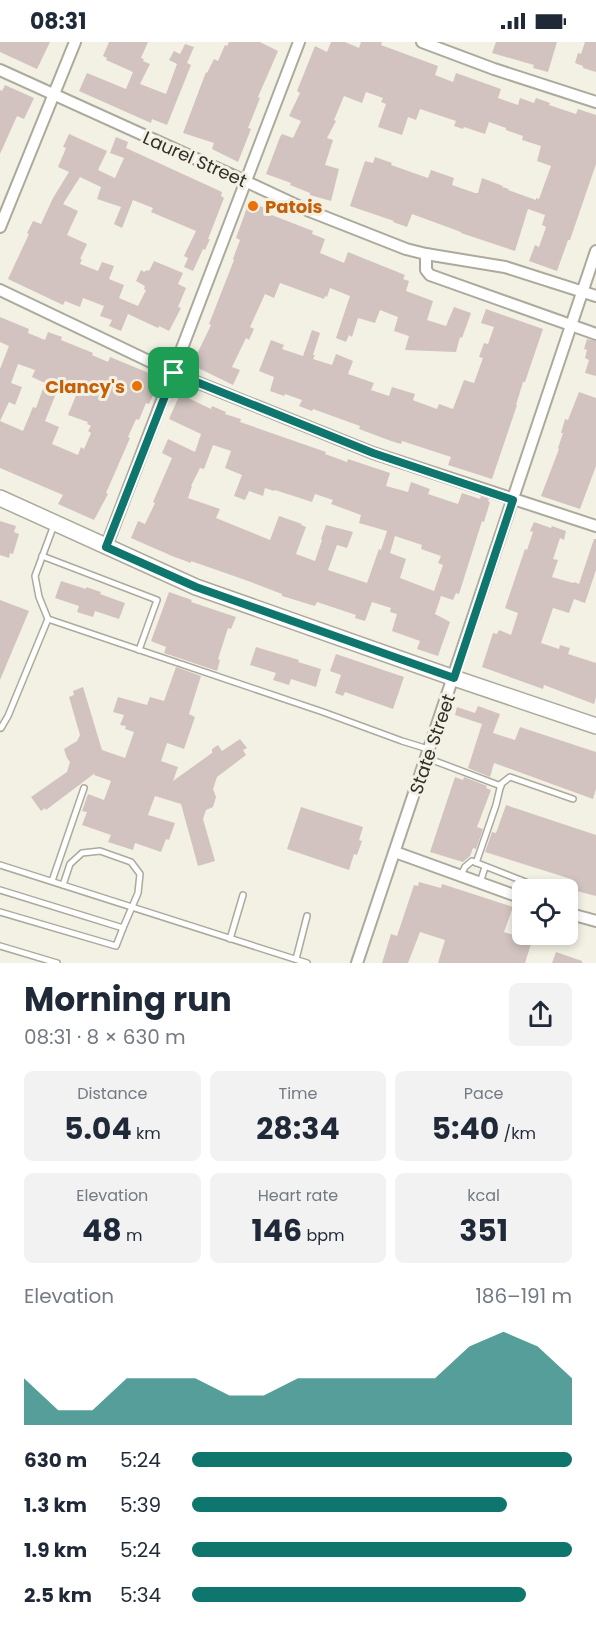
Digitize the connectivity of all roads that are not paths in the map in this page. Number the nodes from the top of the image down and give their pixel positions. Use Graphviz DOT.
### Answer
graph roads {
  1 [pos="75,42"];
  2 [pos="299,42"];
  3 [pos="422,42"];
  4 [pos="0,70"];
  5 [pos="54,94"];
  6 [pos="596,102"];
  7 [pos="245,181"];
  8 [pos="0,227"];
  9 [pos="596,251"];
  10 [pos="426,254"];
  11 [pos="0,290"];
  12 [pos="582,291"];
  13 [pos="596,296"];
  14 [pos="571,326"];
  15 [pos="596,334"];
  16 [pos="174,373"];
  17 [pos="0,498"];
  18 [pos="513,500"];
  19 [pos="55,523"];
  20 [pos="596,526"];
  21 [pos="106,547"];
  22 [pos="42,556"];
  23 [pos="48,619"];
  24 [pos="139,650"];
  25 [pos="454,678"];
  26 [pos="596,726"];
  27 [pos="1,728"];
  28 [pos="428,753"];
  29 [pos="501,786"];
  30 [pos="84,788"];
  31 [pos="573,799"];
  32 [pos="395,852"];
  33 [pos="476,863"];
  34 [pos="0,865"];
  35 [pos="485,867"];
  36 [pos="460,876"];
  37 [pos="517,879"];
  38 [pos="52,881"];
  39 [pos="480,883"];
  40 [pos="63,885"];
  41 [pos="0,890"];
  42 [pos="243,895"];
  43 [pos="512,895"];
  44 [pos="133,906"];
  45 [pos="0,912"];
  46 [pos="307,916"];
  47 [pos="578,916"];
  48 [pos="596,921"];
  49 [pos="123,928"];
  50 [pos="230,939"];
  51 [pos="0,946"];
  52 [pos="296,959"];
  53 [pos="57,963"];
  54 [pos="307,963"];
  55 [pos="357,963"];
  1 -- 5 [label="street"];
  2 -- 7 [label="street"];
  3 -- 6 [label="street"];
  4 -- 5 [label="street, Laurel Street"];
  5 -- 7 [label="street, Laurel Street"];
  5 -- 8 [label="street"];
  7 -- 10 [label="street, Laurel Street"];
  7 -- 16 [label="street"];
  9 -- 12 [label="street, State Street"];
  10 -- 12 [label="street, Laurel Street"];
  10 -- 14 [label="street"];
  11 -- 16 [label="street"];
  12 -- 13 [label="street, Laurel Street"];
  12 -- 14 [label="street, State Street"];
  14 -- 15 [label="street"];
  14 -- 18 [label="street, State Street"];
  16 -- 18 [label="street"];
  16 -- 21 [label="street"];
  17 -- 19 [label="street"];
  18 -- 20 [label="street"];
  18 -- 25 [label="street, State Street"];
  19 -- 21 [label="street"];
  19 -- 22 [label="lane"];
  21 -- 25 [label="street"];
  22 -- 23 [label="lane"];
  22 -- 24 [label="lane"];
  23 -- 24 [label="lane"];
  23 -- 27 [label="lane"];
  24 -- 28 [label="lane"];
  25 -- 26 [label="street"];
  25 -- 28 [label="street, State Street"];
  28 -- 29 [label="lane"];
  28 -- 32 [label="street, State Street"];
  29 -- 31 [label="lane"];
  29 -- 33 [label="lane"];
  30 -- 38 [label="lane"];
  32 -- 36 [label="street"];
  32 -- 55 [label="street, State Street"];
  33 -- 35 [label="lane"];
  33 -- 36 [label="lane"];
  34 -- 38 [label="lane"];
  35 -- 37 [label="lane"];
  35 -- 39 [label="lane"];
  36 -- 39 [label="street"];
  38 -- 40 [label="lane"];
  39 -- 43 [label="street"];
  40 -- 44 [label="lane"];
  40 -- 44 [label="lane"];
  41 -- 49 [label="lane"];
  42 -- 50 [label="lane"];
  44 -- 49 [label="lane"];
  44 -- 50 [label="lane"];
  45 -- 49 [label="lane"];
  46 -- 52 [label="lane"];
  47 -- 48 [label="street"];
  50 -- 52 [label="lane"];
  51 -- 53 [label="lane"];
  52 -- 54 [label="lane"];
}
